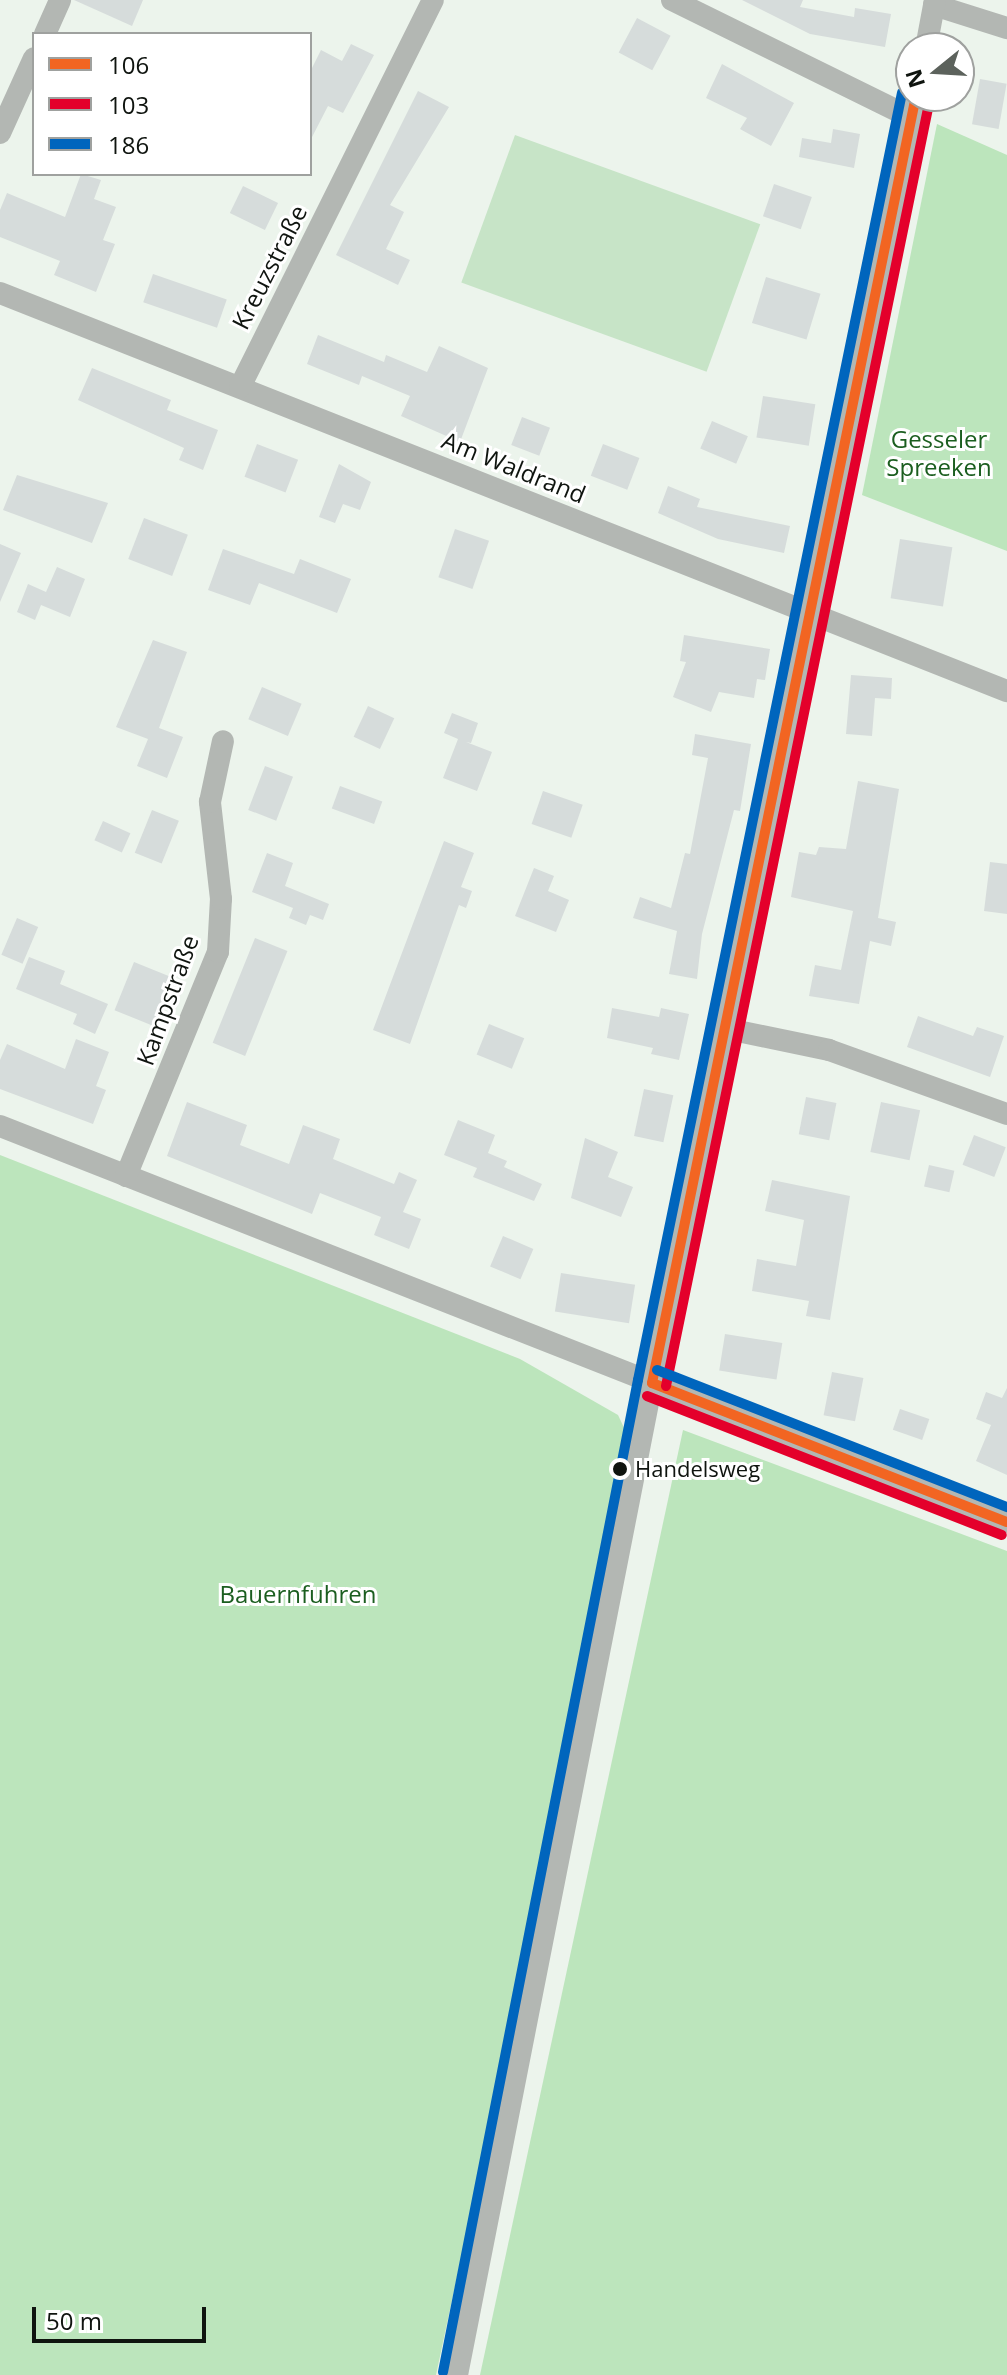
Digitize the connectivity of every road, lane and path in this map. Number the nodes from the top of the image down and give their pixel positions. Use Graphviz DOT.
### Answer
graph roads {
  1 [pos="60,0"];
  2 [pos="433,0"];
  3 [pos="672,0"];
  4 [pos="935,3"];
  5 [pos="1007,28"];
  6 [pos="46,32"];
  7 [pos="929,32"];
  8 [pos="32,61"];
  9 [pos="9,90"];
  10 [pos="895,99"];
  11 [pos="913,112"];
  12 [pos="0,133"];
  13 [pos="0,293"];
  14 [pos="240,387"];
  15 [pos="813,614"];
  16 [pos="1007,691"];
  17 [pos="223,741"];
  18 [pos="728,1029"];
  19 [pos="1007,1114"];
  20 [pos="0,1126"];
  21 [pos="126,1176"];
  22 [pos="652,1383"];
  23 [pos="1007,1522"];
  24 [pos="457,2375"];
  1 -- 6 [label="street"];
  2 -- 14 [label="street, Kreuzstraße"];
  3 -- 10 [label="street"];
  4 -- 5 [label="street"];
  4 -- 7 [label="street"];
  8 -- 9 [label="street"];
  9 -- 12 [label="street"];
  11 -- 15 [label="street"];
  13 -- 14 [label="street, Am Waldrand"];
  14 -- 15 [label="street, Am Waldrand"];
  15 -- 16 [label="street, Am Waldrand"];
  15 -- 18 [label="street"];
  17 -- 21 [label="street, Kampstraße"];
  18 -- 19 [label="street"];
  18 -- 22 [label="street"];
  20 -- 21 [label="street"];
  21 -- 22 [label="street"];
  22 -- 23 [label="street"];
  22 -- 24 [label="street"];
}
